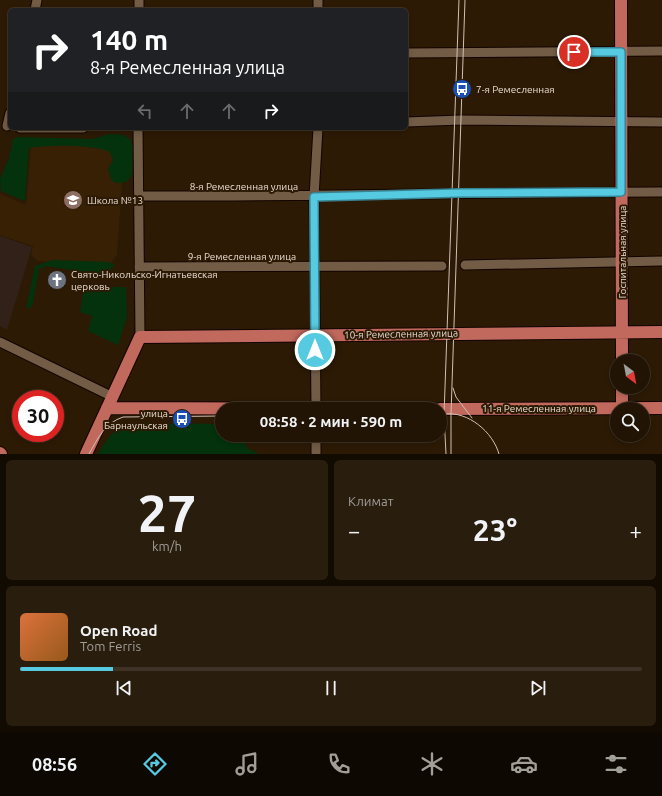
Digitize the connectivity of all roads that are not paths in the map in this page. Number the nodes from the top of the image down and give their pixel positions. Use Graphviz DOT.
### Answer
graph roads {
  1 [pos="621,0"];
  2 [pos="662,51"];
  3 [pos="621,52"];
  4 [pos="408,53"];
  5 [pos="408,122"];
  6 [pos="622,122"];
  7 [pos="662,122"];
  8 [pos="138,130"];
  9 [pos="318,130"];
  10 [pos="621,192"];
  11 [pos="662,192"];
  12 [pos="139,196"];
  13 [pos="314,197"];
  14 [pos="621,261"];
  15 [pos="662,261"];
  16 [pos="465,265"];
  17 [pos="315,266"];
  18 [pos="442,266"];
  19 [pos="139,267"];
  20 [pos="623,332"];
  21 [pos="662,332"];
  22 [pos="315,335"];
  23 [pos="140,337"];
  24 [pos="0,342"];
  25 [pos="622,354"];
  26 [pos="113,397"];
  27 [pos="316,402"];
  28 [pos="107,408"];
  29 [pos="610,408"];
  30 [pos="650,408"];
  31 [pos="662,408"];
  32 [pos="215,409"];
  33 [pos="447,409"];
  34 [pos="316,442"];
  35 [pos="86,454"];
  36 [pos="316,454"];
  1 -- 3 [label="main road, Госпитальная улица"];
  2 -- 3 [label="street"];
  3 -- 4 [label="street"];
  3 -- 6 [label="main road, Госпитальная улица"];
  5 -- 6 [label="street"];
  6 -- 7 [label="street"];
  6 -- 10 [label="main road, Госпитальная улица"];
  8 -- 12 [label="street"];
  9 -- 13 [label="street"];
  10 -- 11 [label="street, 8-я Ремесленная улица"];
  10 -- 13 [label="street, 8-я Ремесленная улица"];
  10 -- 14 [label="main road, Госпитальная улица"];
  12 -- 13 [label="street, 8-я Ремесленная улица"];
  12 -- 19 [label="street"];
  13 -- 17 [label="street"];
  14 -- 15 [label="street"];
  14 -- 16 [label="street"];
  14 -- 20 [label="main road, Госпитальная улица"];
  17 -- 18 [label="street, 9-я Ремесленная улица"];
  17 -- 19 [label="street, 9-я Ремесленная улица"];
  17 -- 22 [label="street"];
  19 -- 23 [label="street"];
  20 -- 21 [label="main road, 10-я Ремесленная улица"];
  20 -- 22 [label="main road, 10-я Ремесленная улица"];
  20 -- 25 [label="main road, Госпитальная улица"];
  22 -- 23 [label="main road, 10-я Ремесленная улица"];
  22 -- 27 [label="street"];
  23 -- 26 [label="main road"];
  24 -- 26 [label="street"];
  26 -- 28 [label="main road"];
  28 -- 32 [label="main road"];
  28 -- 35 [label="main road"];
  29 -- 33 [label="main road, 11-я Ремесленная улица"];
  30 -- 31 [label="main road, 11-я Ремесленная улица"];
  34 -- 36 [label="street"];
}
